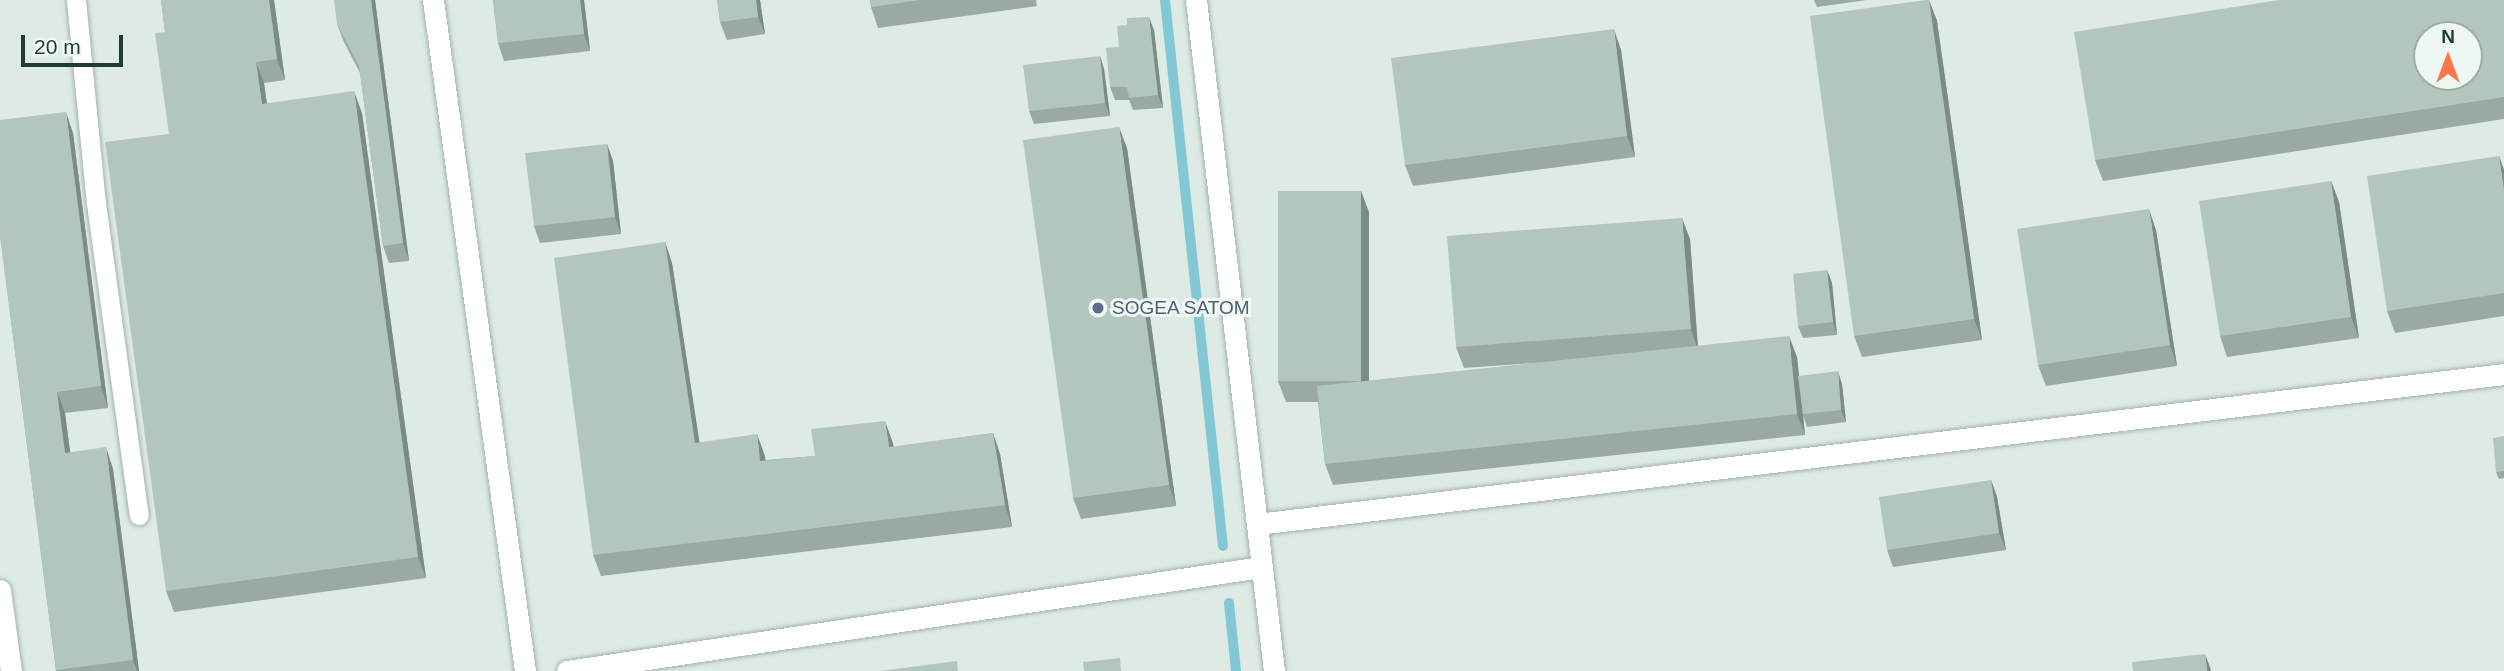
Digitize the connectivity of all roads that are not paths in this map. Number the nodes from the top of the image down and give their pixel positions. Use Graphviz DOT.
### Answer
graph roads {
  1 [pos="76,0"];
  2 [pos="433,0"];
  3 [pos="1196,0"];
  4 [pos="2504,374"];
  5 [pos="139,515"];
  6 [pos="1257,524"];
  7 [pos="1261,567"];
  8 [pos="0,590"];
  9 [pos="11,671"];
  10 [pos="525,671"];
  11 [pos="567,671"];
  12 [pos="1274,671"];
  1 -- 5 [label="lane"];
  2 -- 10 [label="street"];
  3 -- 6 [label="street"];
  4 -- 6 [label="street"];
  6 -- 7 [label="street"];
  7 -- 11 [label="street"];
  7 -- 12 [label="street"];
  8 -- 9 [label="street"];
}
